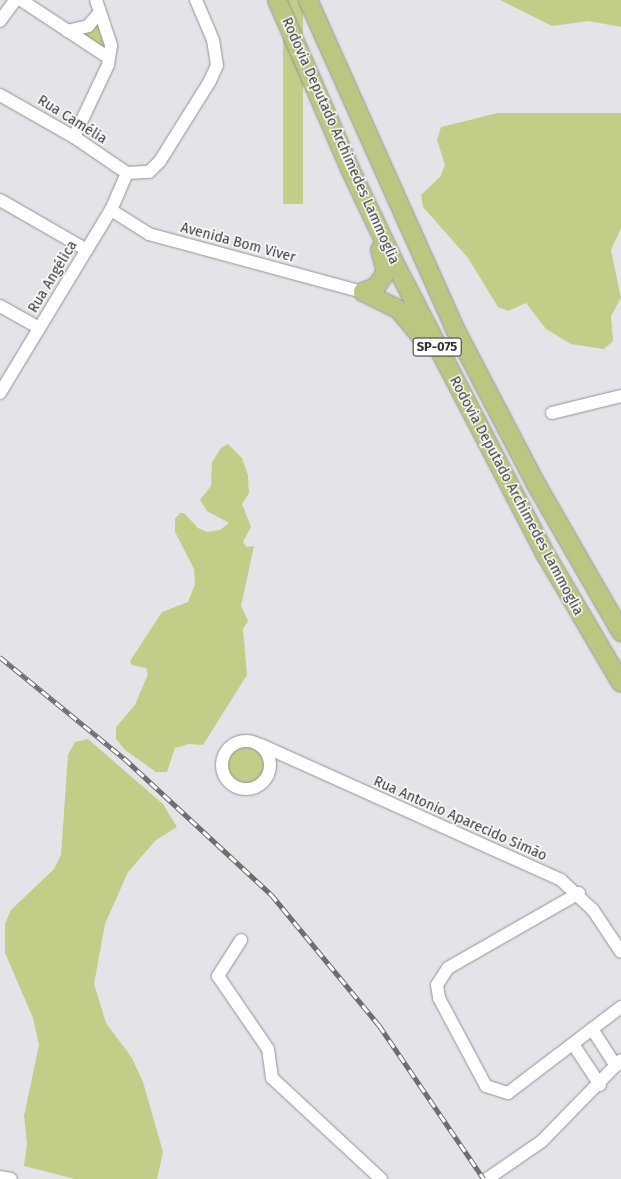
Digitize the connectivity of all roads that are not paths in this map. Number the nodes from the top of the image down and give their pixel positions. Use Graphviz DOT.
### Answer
graph roads {
  1 [pos="15,0"];
  2 [pos="21,0"];
  3 [pos="96,0"];
  4 [pos="196,0"];
  5 [pos="277,0"];
  6 [pos="308,0"];
  7 [pos="100,12"];
  8 [pos="0,21"];
  9 [pos="68,31"];
  10 [pos="109,58"];
  11 [pos="0,95"];
  12 [pos="74,137"];
  13 [pos="350,168"];
  14 [pos="127,173"];
  15 [pos="0,200"];
  16 [pos="111,210"];
  17 [pos="87,250"];
  18 [pos="363,292"];
  19 [pos="0,306"];
  20 [pos="39,328"];
  21 [pos="0,393"];
  22 [pos="621,396"];
  23 [pos="471,413"];
  24 [pos="552,413"];
  25 [pos="621,632"];
  26 [pos="621,683"];
  27 [pos="261,746"];
  28 [pos="292,761"];
  29 [pos="270,766"];
  30 [pos="578,893"];
  31 [pos="241,940"];
  32 [pos="621,952"];
  33 [pos="621,1007"];
  34 [pos="592,1029"];
  35 [pos="573,1044"];
  36 [pos="618,1063"];
  37 [pos="600,1085"];
  38 [pos="0,1177"];
  39 [pos="11,1179"];
  40 [pos="380,1179"];
  41 [pos="487,1179"];
  1 -- 8 [label="street"];
  2 -- 9 [label="street"];
  3 -- 7 [label="street"];
  4 -- 14 [label="street"];
  5 -- 13 [label="highway, Rodovia Deputado Archimedes Lammoglia / SP-075"];
  6 -- 25 [label="highway, Rodovia Deputado Archimedes Lammoglia / SP-075"];
  7 -- 9 [label="street"];
  7 -- 10 [label="street"];
  9 -- 10 [label="street"];
  10 -- 12 [label="street"];
  11 -- 12 [label="street, Rua Camélia"];
  12 -- 14 [label="street, Rua Camélia"];
  13 -- 18 [label="highway"];
  13 -- 23 [label="highway, Rodovia Deputado Archimedes Lammoglia / SP-075"];
  14 -- 16 [label="street, Rua Angélica"];
  15 -- 17 [label="street"];
  16 -- 17 [label="street, Rua Angélica"];
  16 -- 18 [label="street, Avenida Bom Viver"];
  17 -- 20 [label="street, Rua Angélica"];
  18 -- 23 [label="highway"];
  19 -- 20 [label="street"];
  20 -- 21 [label="street, Rua Angélica"];
  22 -- 24 [label="street"];
  23 -- 26 [label="highway, Rodovia Deputado Archimedes Lammoglia / SP-075"];
  27 -- 28 [label="street, Rua Antonio Aparecido Simão"];
  27 -- 29 [label="street"];
  27 -- 29 [label="street, Rua Antonio Aparecido Simão"];
  28 -- 29 [label="street"];
  28 -- 30 [label="street, Rua Antonio Aparecido Simão"];
  30 -- 32 [label="street, Rua Antonio Aparecido Simão"];
  30 -- 35 [label="street"];
  31 -- 40 [label="street"];
  33 -- 34 [label="street"];
  34 -- 35 [label="street"];
  34 -- 36 [label="street"];
  35 -- 37 [label="street"];
  36 -- 37 [label="street"];
  37 -- 41 [label="street"];
  38 -- 39 [label="street"];
}
